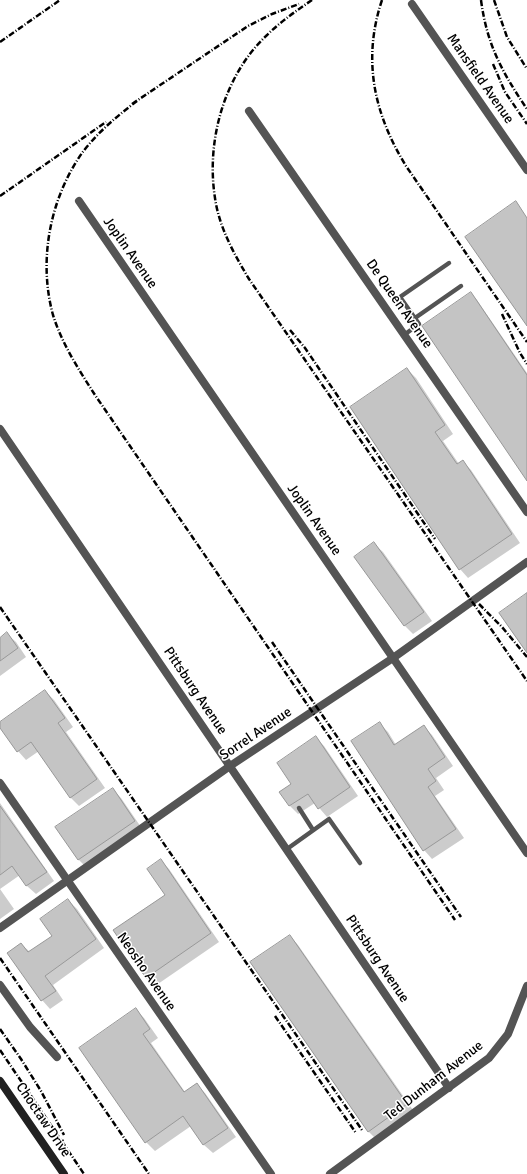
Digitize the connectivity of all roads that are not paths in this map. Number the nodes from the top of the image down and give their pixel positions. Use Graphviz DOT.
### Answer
graph roads {
  1 [pos="411,2"];
  2 [pos="249,111"];
  3 [pos="527,170"];
  4 [pos="79,201"];
  5 [pos="449,263"];
  6 [pos="462,286"];
  7 [pos="415,318"];
  8 [pos="404,335"];
  9 [pos="0,429"];
  10 [pos="527,512"];
  11 [pos="527,562"];
  12 [pos="393,658"];
  13 [pos="230,766"];
  14 [pos="0,784"];
  15 [pos="299,808"];
  16 [pos="313,830"];
  17 [pos="287,849"];
  18 [pos="527,853"];
  19 [pos="360,863"];
  20 [pos="67,881"];
  21 [pos="0,928"];
  22 [pos="0,985"];
  23 [pos="527,986"];
  24 [pos="57,1057"];
  25 [pos="0,1081"];
  26 [pos="449,1088"];
  27 [pos="64,1174"];
  28 [pos="271,1174"];
  29 [pos="330,1174"];
  1 -- 3 [label="street, Mansfield Avenue"];
  2 -- 8 [label="street, De Queen Avenue"];
  4 -- 12 [label="street, Joplin Avenue"];
  5 -- 7 [label="lane"];
  6 -- 7 [label="lane"];
  7 -- 8 [label="lane"];
  8 -- 10 [label="street, De Queen Avenue"];
  9 -- 13 [label="street, Pittsburg Avenue"];
  11 -- 12 [label="street, Sorrel Avenue"];
  12 -- 13 [label="street, Sorrel Avenue"];
  12 -- 18 [label="street, Joplin Avenue"];
  13 -- 17 [label="street, Pittsburg Avenue"];
  13 -- 20 [label="street, Sorrel Avenue"];
  14 -- 20 [label="street, Neosho Avenue"];
  15 -- 16 [label="lane"];
  16 -- 17 [label="lane"];
  16 -- 19 [label="lane"];
  17 -- 26 [label="street, Pittsburg Avenue"];
  20 -- 21 [label="street, Sorrel Avenue"];
  20 -- 28 [label="street, Neosho Avenue"];
  22 -- 24 [label="street"];
  23 -- 26 [label="street, Ted Dunham Avenue"];
  25 -- 27 [label="main road, Choctaw Drive"];
  26 -- 29 [label="street, Ted Dunham Avenue"];
}
